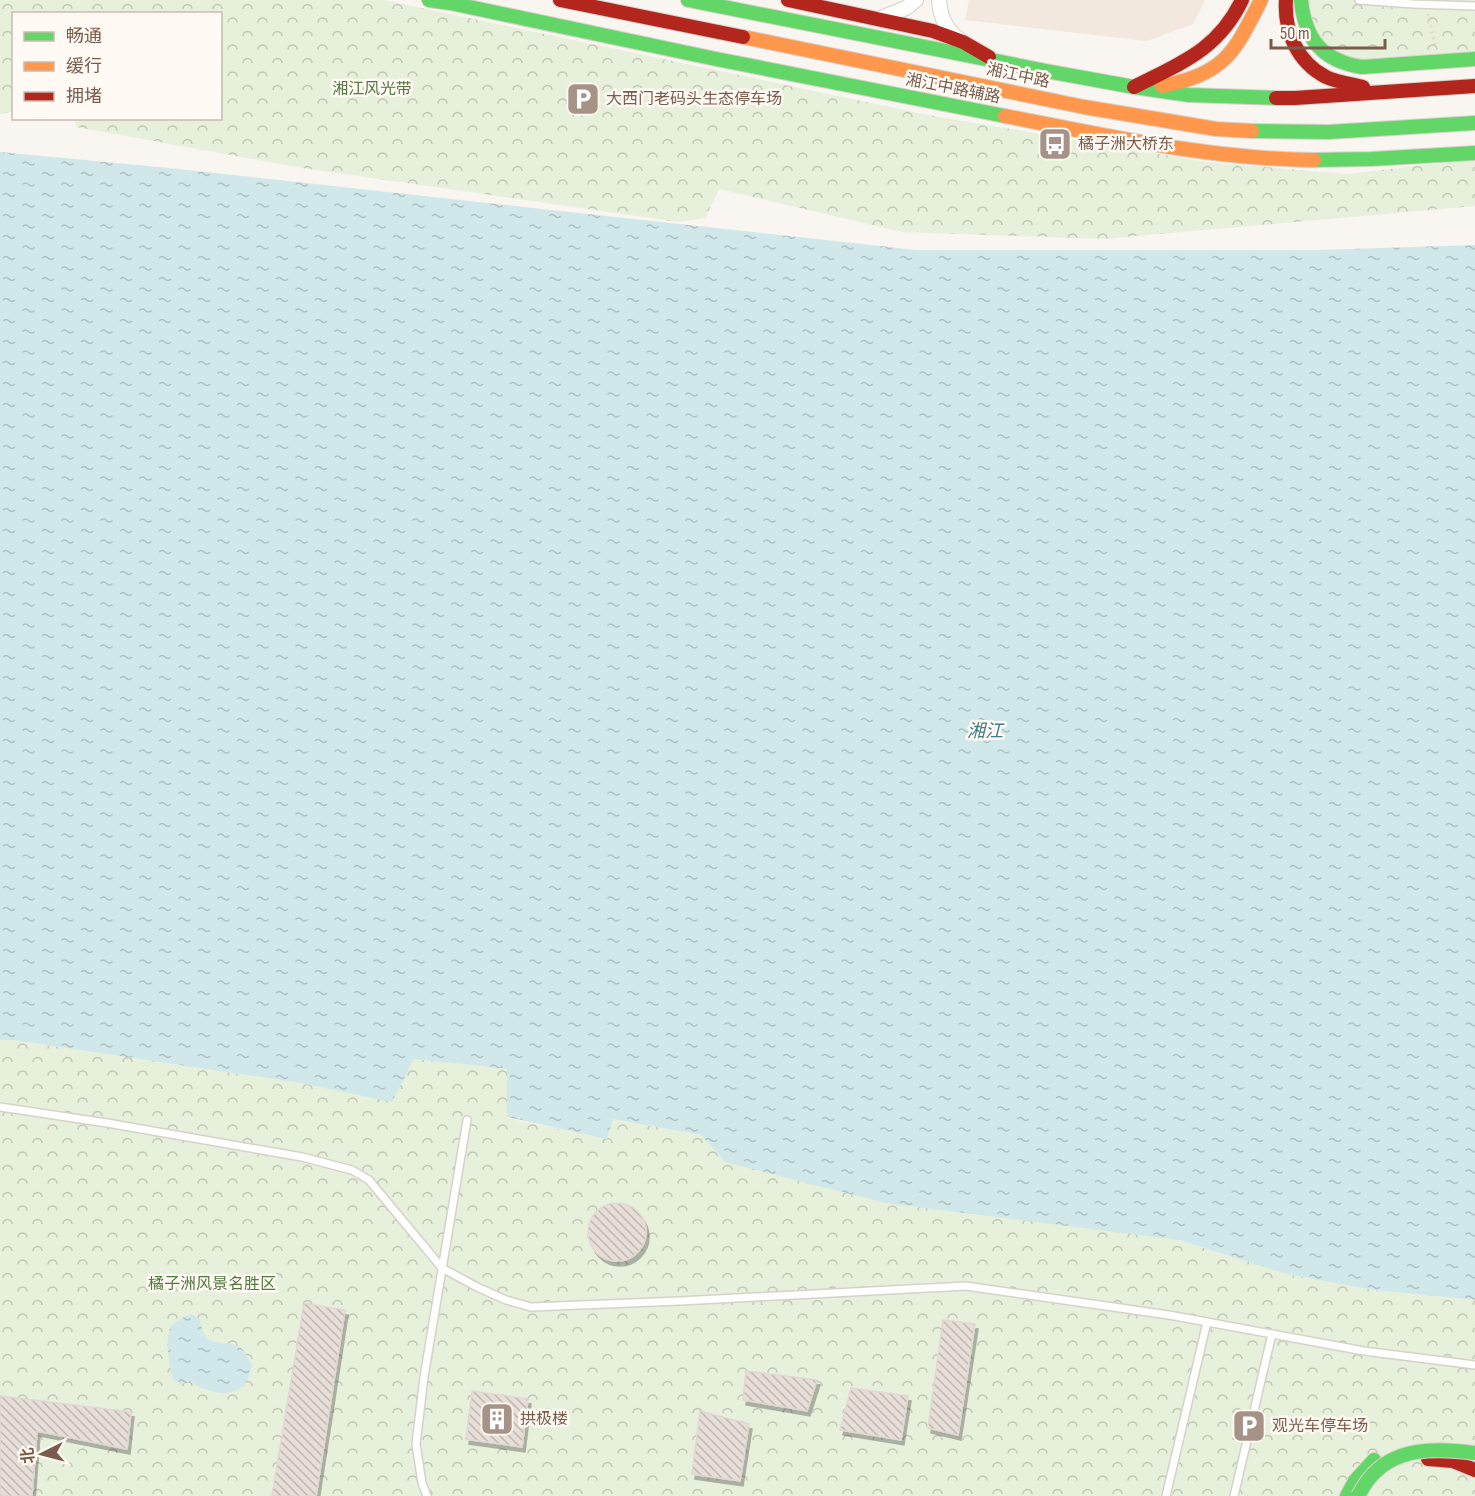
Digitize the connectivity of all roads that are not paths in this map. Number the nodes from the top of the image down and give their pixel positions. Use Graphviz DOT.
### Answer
graph roads {
  1 [pos="429,0"];
  2 [pos="560,0"];
  3 [pos="688,0"];
  4 [pos="788,0"];
  5 [pos="916,0"];
  6 [pos="939,0"];
  7 [pos="1242,0"];
  8 [pos="1261,0"];
  9 [pos="1286,0"];
  10 [pos="1301,0"];
  11 [pos="1359,0"];
  12 [pos="1475,6"];
  13 [pos="849,7"];
  14 [pos="877,19"];
  15 [pos="963,42"];
  16 [pos="1475,59"];
  17 [pos="998,62"];
  18 [pos="1475,86"];
  19 [pos="1134,87"];
  20 [pos="1384,92"];
  21 [pos="1475,123"];
  22 [pos="1475,153"];
  23 [pos="0,1107"];
  24 [pos="467,1120"];
  25 [pos="442,1268"];
  26 [pos="1207,1322"];
  27 [pos="1272,1334"];
  28 [pos="1475,1365"];
  29 [pos="1475,1446"];
  30 [pos="1475,1456"];
  31 [pos="1475,1470"];
  32 [pos="427,1496"];
  33 [pos="1166,1496"];
  34 [pos="1234,1496"];
  35 [pos="1354,1496"];
  1 -- 22 [label="main road, 湘江中路辅路"];
  2 -- 21 [label="main road, 湘江中路"];
  3 -- 17 [label="main road, 湘江中路"];
  4 -- 13 [label="main road, 湘江中路"];
  5 -- 14 [label="street"];
  6 -- 15 [label="street"];
  7 -- 19 [label="main road"];
  8 -- 19 [label="main road"];
  9 -- 20 [label="main road"];
  10 -- 16 [label="main road"];
  11 -- 12 [label="lane"];
  13 -- 14 [label="main road, 湘江中路"];
  14 -- 15 [label="main road, 湘江中路"];
  15 -- 17 [label="main road, 湘江中路"];
  17 -- 19 [label="main road, 湘江中路"];
  18 -- 20 [label="main road, 湘江中路"];
  19 -- 20 [label="main road, 湘江中路"];
  23 -- 25 [label="lane"];
  24 -- 25 [label="lane"];
  25 -- 26 [label="lane"];
  25 -- 32 [label="lane"];
  26 -- 27 [label="lane"];
  26 -- 33 [label="lane"];
  27 -- 28 [label="lane"];
  27 -- 34 [label="lane"];
  29 -- 35 [label="main road"];
  30 -- 35 [label="main road, bridge"];
  31 -- 35 [label="main road"];
}
